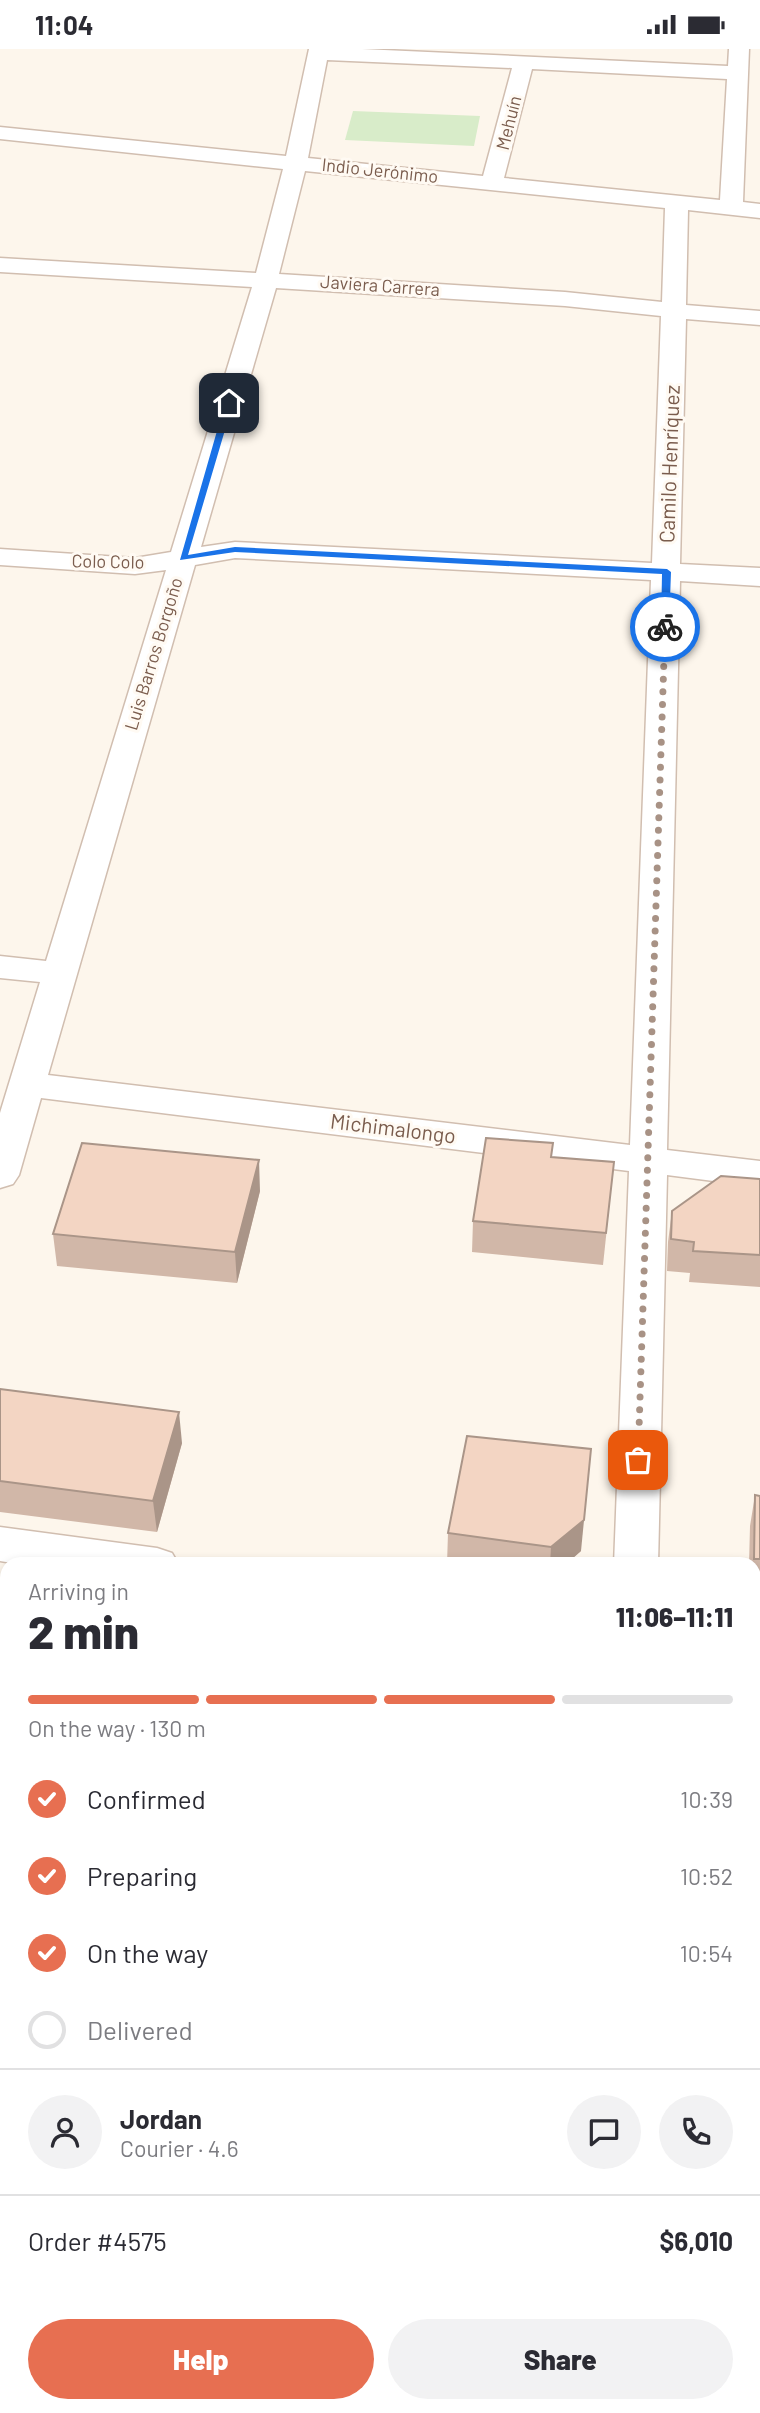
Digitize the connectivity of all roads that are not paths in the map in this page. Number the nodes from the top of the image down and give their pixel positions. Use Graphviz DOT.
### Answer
graph roads {
  1 [pos="739,49"];
  2 [pos="319,51"];
  3 [pos="524,62"];
  4 [pos="738,72"];
  5 [pos="0,132"];
  6 [pos="296,162"];
  7 [pos="492,183"];
  8 [pos="677,202"];
  9 [pos="731,208"];
  10 [pos="760,211"];
  11 [pos="0,265"];
  12 [pos="266,280"];
  13 [pos="674,310"];
  14 [pos="760,318"];
  15 [pos="0,557"];
  16 [pos="183,558"];
  17 [pos="667,572"];
  18 [pos="760,577"];
  19 [pos="0,967"];
  20 [pos="59,973"];
  21 [pos="26,1084"];
  22 [pos="647,1160"];
  23 [pos="760,1174"];
  24 [pos="0,1175"];
  25 [pos="0,1543"];
  26 [pos="100,1557"];
  27 [pos="636,1557"];
  1 -- 4 [label="street"];
  2 -- 3 [label="street"];
  2 -- 6 [label="street, Luis Barros Borgoño"];
  3 -- 4 [label="street"];
  3 -- 7 [label="street, Mehuín"];
  4 -- 9 [label="street"];
  5 -- 6 [label="street, Indio Jerónimo"];
  6 -- 7 [label="street, Indio Jerónimo"];
  6 -- 12 [label="street, Luis Barros Borgoño"];
  7 -- 8 [label="street, Indio Jerónimo"];
  8 -- 9 [label="street, Indio Jerónimo"];
  8 -- 13 [label="street, Camilo Henríquez"];
  9 -- 10 [label="street, Indio Jerónimo"];
  11 -- 12 [label="street, Javiera Carrera"];
  12 -- 13 [label="street, Javiera Carrera"];
  12 -- 16 [label="street, Luis Barros Borgoño"];
  13 -- 14 [label="street, Javiera Carrera"];
  13 -- 17 [label="street, Camilo Henríquez"];
  15 -- 16 [label="street, Colo Colo"];
  16 -- 17 [label="street, Colo Colo"];
  16 -- 20 [label="street, Luis Barros Borgoño"];
  17 -- 18 [label="street, Colo Colo"];
  17 -- 22 [label="street, Camilo Henríquez"];
  19 -- 20 [label="street"];
  20 -- 21 [label="street, Luis Barros Borgoño"];
  21 -- 22 [label="street, Michimalongo"];
  21 -- 24 [label="street, Luis Barros Borgoño"];
  22 -- 23 [label="street, Michimalongo"];
  22 -- 27 [label="street, Camilo Henríquez"];
  25 -- 26 [label="street"];
}
